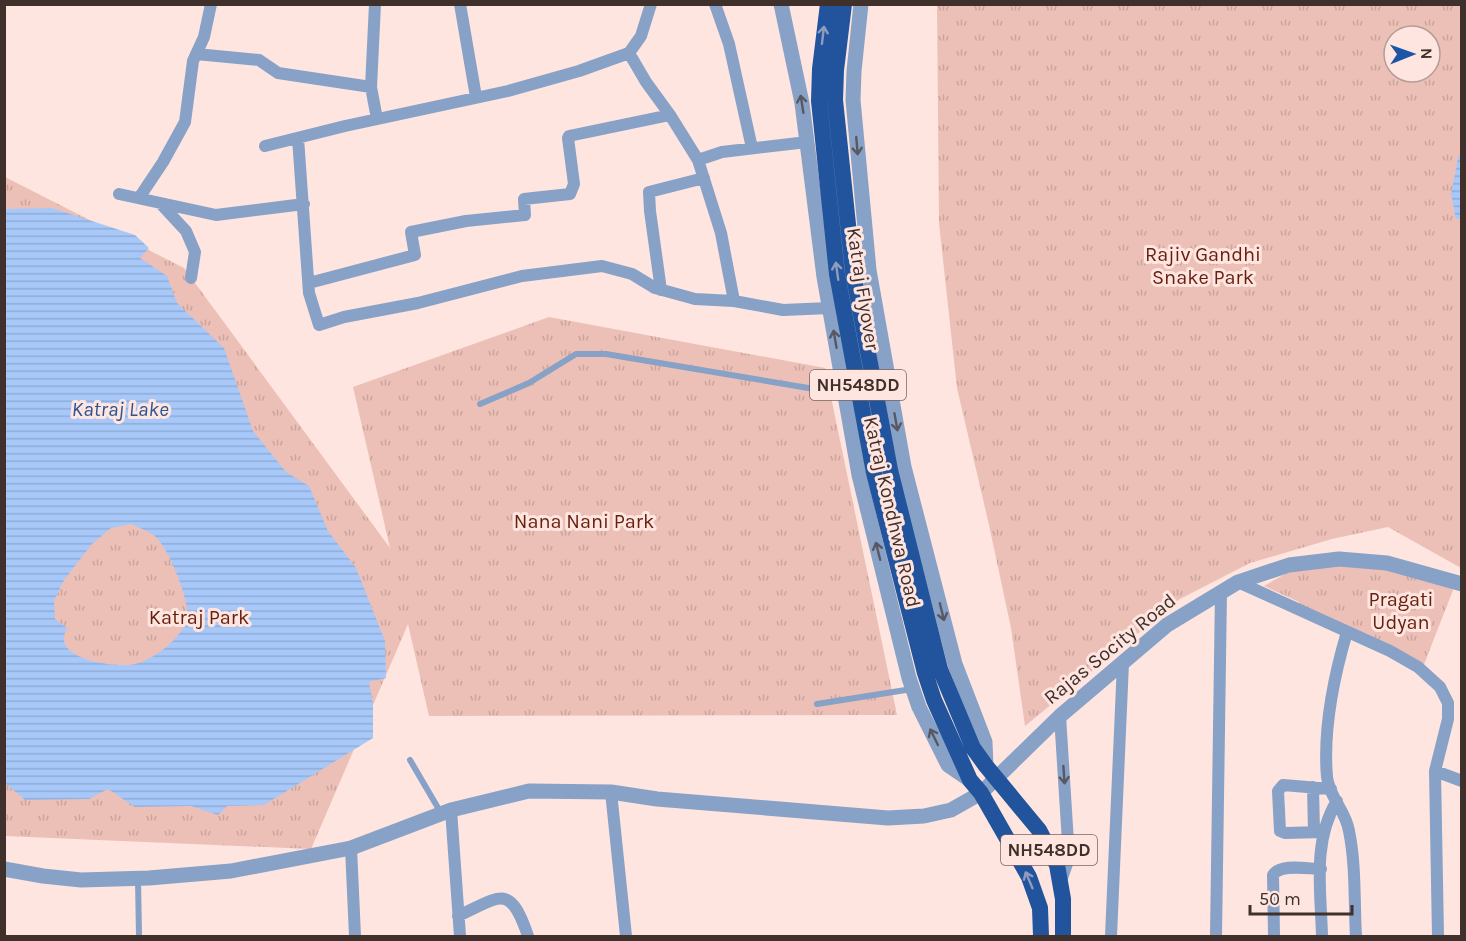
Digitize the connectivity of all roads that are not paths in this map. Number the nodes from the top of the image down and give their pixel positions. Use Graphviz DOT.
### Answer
graph roads {
  1 [pos="211,4"];
  2 [pos="375,4"];
  3 [pos="460,4"];
  4 [pos="651,4"];
  5 [pos="715,4"];
  6 [pos="781,4"];
  7 [pos="828,4"];
  8 [pos="844,4"];
  9 [pos="861,4"];
  10 [pos="629,53"];
  11 [pos="196,54"];
  12 [pos="371,87"];
  13 [pos="476,97"];
  14 [pos="670,116"];
  15 [pos="377,119"];
  16 [pos="298,138"];
  17 [pos="807,142"];
  18 [pos="266,146"];
  19 [pos="752,148"];
  20 [pos="698,159"];
  21 [pos="704,178"];
  22 [pos="119,194"];
  23 [pos="139,198"];
  24 [pos="160,203"];
  25 [pos="303,204"];
  26 [pos="191,278"];
  27 [pos="309,283"];
  28 [pos="661,290"];
  29 [pos="734,301"];
  30 [pos="830,308"];
  31 [pos="845,394"];
  32 [pos="480,404"];
  33 [pos="1238,582"];
  34 [pos="1461,584"];
  35 [pos="1221,591"];
  36 [pos="1347,632"];
  37 [pos="1123,663"];
  38 [pos="913,689"];
  39 [pos="818,704"];
  40 [pos="1060,716"];
  41 [pos="966,751"];
  42 [pos="410,760"];
  43 [pos="1436,771"];
  44 [pos="991,773"];
  45 [pos="970,780"];
  46 [pos="1461,781"];
  47 [pos="1313,787"];
  48 [pos="1331,789"];
  49 [pos="611,792"];
  50 [pos="981,793"];
  51 [pos="1336,801"];
  52 [pos="446,812"];
  53 [pos="1318,832"];
  54 [pos="351,848"];
  55 [pos="4,869"];
  56 [pos="1321,870"];
  57 [pos="138,879"];
  58 [pos="1061,882"];
  59 [pos="458,916"];
  60 [pos="139,936"];
  61 [pos="355,936"];
  62 [pos="460,936"];
  63 [pos="528,936"];
  64 [pos="626,936"];
  65 [pos="1041,936"];
  66 [pos="1062,936"];
  67 [pos="1111,936"];
  68 [pos="1216,936"];
  69 [pos="1274,936"];
  70 [pos="1322,936"];
  71 [pos="1356,936"];
  72 [pos="1437,936"];
  1 -- 11 [label="street"];
  2 -- 12 [label="street"];
  3 -- 13 [label="street"];
  4 -- 10 [label="street"];
  5 -- 19 [label="street"];
  17 -- 6 [label="street, Katraj Kondhwa Road, one-way"];
  41 -- 7 [label="highway, Katraj Flyover / NH548DD, one-way"];
  8 -- 41 [label="highway, Katraj Flyover / NH548DD"];
  9 -- 44 [label="street, Katraj Kondhwa Road, one-way"];
  10 -- 13 [label="street"];
  10 -- 14 [label="street"];
  11 -- 12 [label="street"];
  11 -- 23 [label="street"];
  12 -- 15 [label="street"];
  13 -- 15 [label="street"];
  14 -- 20 [label="street"];
  14 -- 27 [label="street"];
  15 -- 16 [label="street"];
  16 -- 18 [label="street"];
  16 -- 25 [label="street"];
  17 -- 19 [label="street"];
  17 -- 30 [label="street, Katraj Kondhwa Road"];
  19 -- 20 [label="street"];
  20 -- 21 [label="street"];
  21 -- 28 [label="street"];
  21 -- 29 [label="street"];
  22 -- 23 [label="street"];
  23 -- 24 [label="street"];
  24 -- 25 [label="street"];
  24 -- 26 [label="street"];
  25 -- 27 [label="street"];
  27 -- 28 [label="street"];
  28 -- 29 [label="street"];
  29 -- 30 [label="street"];
  31 -- 30 [label="street, Katraj Kondhwa Road, one-way"];
  31 -- 32 [label="lane"];
  38 -- 31 [label="street, Katraj Kondhwa Road, one-way"];
  33 -- 34 [label="street, Rajas Socity Road"];
  33 -- 35 [label="street, Rajas Socity Road"];
  33 -- 36 [label="street"];
  35 -- 37 [label="street, Rajas Socity Road"];
  35 -- 68 [label="street"];
  36 -- 43 [label="street"];
  36 -- 48 [label="street"];
  37 -- 40 [label="street, Rajas Socity Road"];
  37 -- 67 [label="street"];
  38 -- 39 [label="lane"];
  45 -- 38 [label="street, Katraj Kondhwa Road, one-way"];
  40 -- 44 [label="street, Rajas Socity Road"];
  40 -- 58 [label="street, one-way"];
  41 -- 44 [label="highway, Katraj Flyover / NH548DD"];
  41 -- 45 [label="highway, Katraj Flyover / NH548DD"];
  42 -- 52 [label="lane"];
  43 -- 46 [label="street"];
  43 -- 72 [label="street"];
  44 -- 50 [label="street, Rajas Socity Road"];
  44 -- 58 [label="highway, NH548DD"];
  45 -- 50 [label="highway, Katraj Kondhwa Road / NH548DD"];
  47 -- 48 [label="street"];
  47 -- 53 [label="street"];
  47 -- 53 [label="street"];
  48 -- 51 [label="street"];
  49 -- 50 [label="street, Rajas Socity Road"];
  49 -- 52 [label="street, Rajas Socity Road"];
  49 -- 64 [label="street"];
  65 -- 50 [label="highway, NH548DD, one-way"];
  51 -- 53 [label="street"];
  51 -- 71 [label="street"];
  52 -- 54 [label="street, Rajas Socity Road"];
  52 -- 59 [label="street"];
  53 -- 56 [label="street"];
  54 -- 57 [label="street, Rajas Socity Road"];
  54 -- 61 [label="street"];
  55 -- 57 [label="street, Rajas Socity Road"];
  56 -- 69 [label="street"];
  56 -- 70 [label="street"];
  57 -- 60 [label="lane"];
  58 -- 66 [label="highway, NH548DD"];
  59 -- 62 [label="street"];
  59 -- 63 [label="street"];
}
